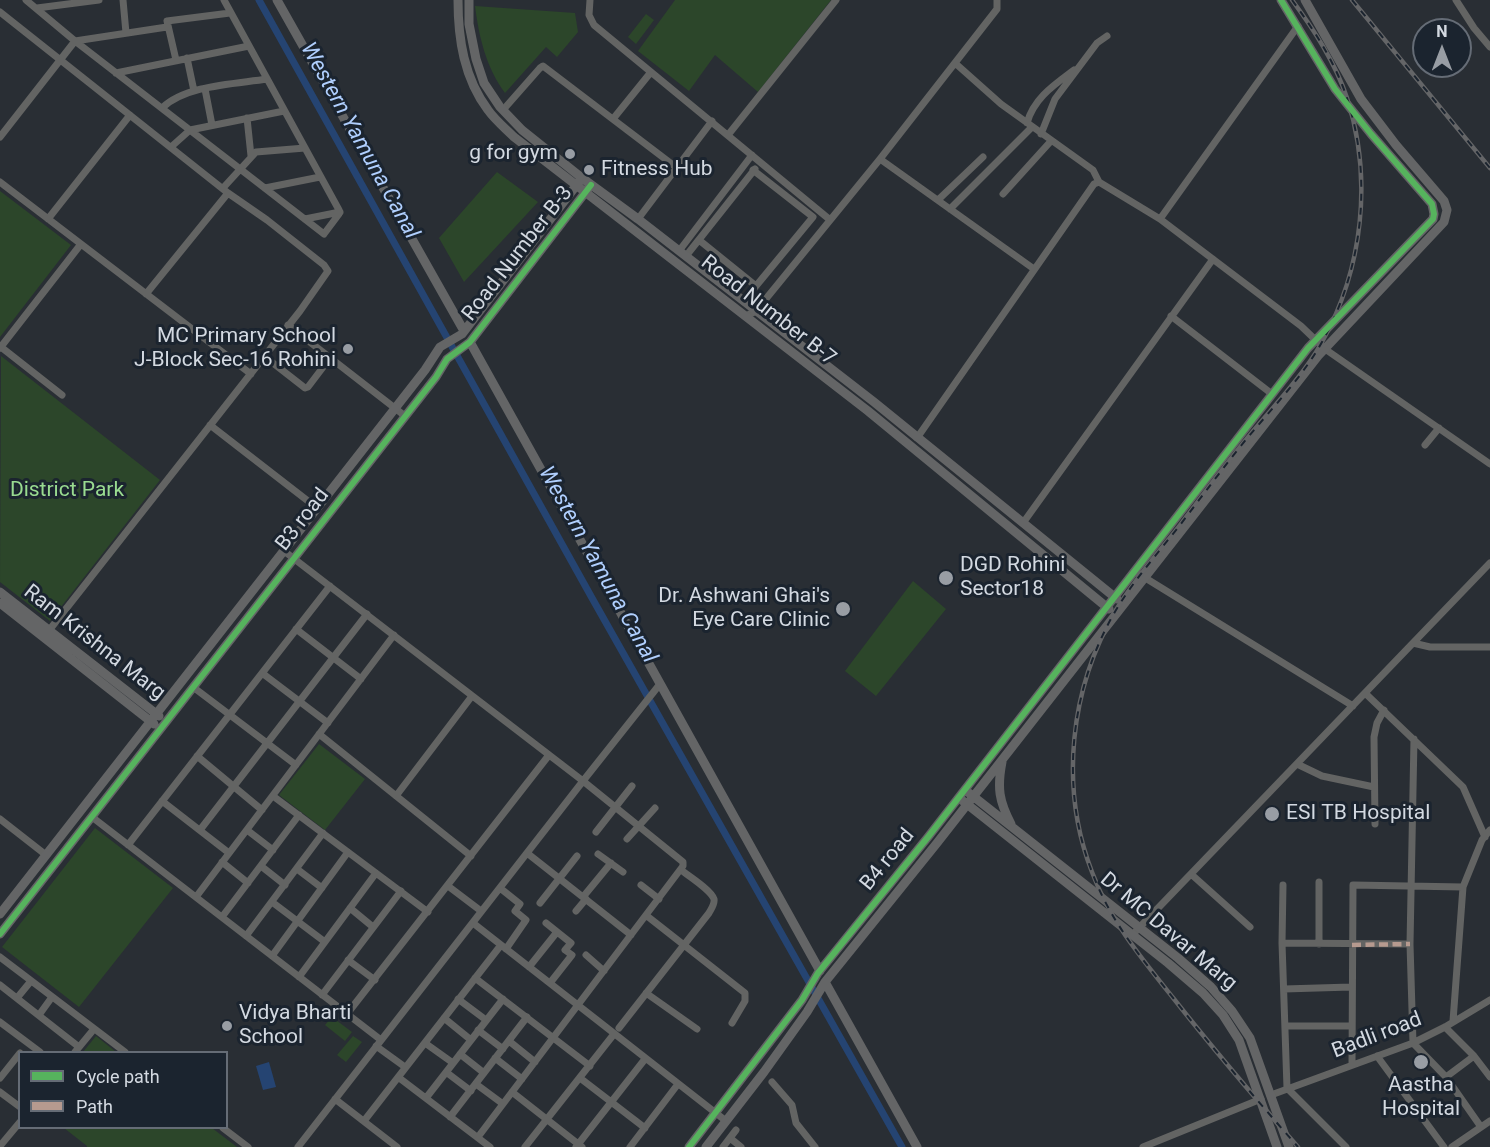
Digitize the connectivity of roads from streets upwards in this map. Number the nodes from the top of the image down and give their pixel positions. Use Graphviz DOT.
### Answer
graph roads {
  1 [pos="26,0"];
  2 [pos="99,0"];
  3 [pos="123,0"];
  4 [pos="224,0"];
  5 [pos="277,0"];
  6 [pos="458,0"];
  7 [pos="469,0"];
  8 [pos="590,0"];
  9 [pos="836,0"];
  10 [pos="997,0"];
  11 [pos="1281,0"];
  12 [pos="1305,0"];
  13 [pos="1456,0"];
  14 [pos="37,8"];
  15 [pos="0,12"];
  16 [pos="230,13"];
  17 [pos="1298,26"];
  18 [pos="167,27"];
  19 [pos="126,33"];
  20 [pos="1107,36"];
  21 [pos="75,40"];
  22 [pos="249,46"];
  23 [pos="1490,47"];
  24 [pos="187,58"];
  25 [pos="61,60"];
  26 [pos="176,60"];
  27 [pos="955,63"];
  28 [pos="1081,65"];
  29 [pos="651,72"];
  30 [pos="116,73"];
  31 [pos="267,79"];
  32 [pos="205,89"];
  33 [pos="194,91"];
  34 [pos="162,108"];
  35 [pos="503,110"];
  36 [pos="284,111"];
  37 [pos="130,115"];
  38 [pos="247,118"];
  39 [pos="614,119"];
  40 [pos="712,121"];
  41 [pos="212,124"];
  42 [pos="1030,125"];
  43 [pos="190,130"];
  44 [pos="1041,134"];
  45 [pos="728,135"];
  46 [pos="0,137"];
  47 [pos="1051,141"];
  48 [pos="171,147"];
  49 [pos="304,148"];
  50 [pos="752,155"];
  51 [pos="251,156"];
  52 [pos="983,157"];
  53 [pos="880,159"];
  54 [pos="760,162"];
  55 [pos="677,168"];
  56 [pos="240,169"];
  57 [pos="753,170"];
  58 [pos="321,177"];
  59 [pos="0,182"];
  60 [pos="579,182"];
  61 [pos="1100,182"];
  62 [pos="265,188"];
  63 [pos="589,189"];
  64 [pos="226,190"];
  65 [pos="1003,194"];
  66 [pos="938,200"];
  67 [pos="950,209"];
  68 [pos="340,212"];
  69 [pos="1434,214"];
  70 [pos="1446,217"];
  71 [pos="48,219"];
  72 [pos="305,219"];
  73 [pos="638,219"];
  74 [pos="829,219"];
  75 [pos="1160,219"];
  76 [pos="699,240"];
  77 [pos="81,244"];
  78 [pos="784,250"];
  79 [pos="682,253"];
  80 [pos="1213,259"];
  81 [pos="796,261"];
  82 [pos="1034,269"];
  83 [pos="756,286"];
  84 [pos="146,294"];
  85 [pos="743,301"];
  86 [pos="756,311"];
  87 [pos="746,316"];
  88 [pos="1171,316"];
  89 [pos="288,325"];
  90 [pos="463,333"];
  91 [pos="1315,341"];
  92 [pos="469,344"];
  93 [pos="1,348"];
  94 [pos="1325,349"];
  95 [pos="264,356"];
  96 [pos="330,358"];
  97 [pos="251,374"];
  98 [pos="1272,394"];
  99 [pos="62,395"];
  100 [pos="871,406"];
  101 [pos="395,408"];
  102 [pos="405,416"];
  103 [pos="210,426"];
  104 [pos="1439,428"];
  105 [pos="917,438"];
  106 [pos="1425,445"];
  107 [pos="1490,464"];
  108 [pos="317,508"];
  109 [pos="1023,523"];
  110 [pos="284,551"];
  111 [pos="294,558"];
  112 [pos="1490,563"];
  113 [pos="1134,571"];
  114 [pos="1144,578"];
  115 [pos="330,586"];
  116 [pos="0,592"];
  117 [pos="1115,597"];
  118 [pos="0,603"];
  119 [pos="1124,605"];
  120 [pos="1107,607"];
  121 [pos="367,614"];
  122 [pos="1116,615"];
  123 [pos="296,629"];
  124 [pos="47,634"];
  125 [pos="394,635"];
  126 [pos="1413,643"];
  127 [pos="1490,647"];
  128 [pos="334,658"];
  129 [pos="262,673"];
  130 [pos="361,679"];
  131 [pos="1045,686"];
  132 [pos="193,687"];
  133 [pos="658,687"];
  134 [pos="1365,693"];
  135 [pos="1054,694"];
  136 [pos="472,696"];
  137 [pos="300,701"];
  138 [pos="1353,706"];
  139 [pos="1384,710"];
  140 [pos="230,715"];
  141 [pos="153,718"];
  142 [pos="328,723"];
  143 [pos="163,725"];
  144 [pos="319,734"];
  145 [pos="1414,739"];
  146 [pos="267,743"];
  147 [pos="549,755"];
  148 [pos="197,756"];
  149 [pos="1002,760"];
  150 [pos="1297,764"];
  151 [pos="296,765"];
  152 [pos="583,781"];
  153 [pos="632,786"];
  154 [pos="234,787"];
  155 [pos="1374,787"];
  156 [pos="962,793"];
  157 [pos="273,796"];
  158 [pos="396,796"];
  159 [pos="974,797"];
  160 [pos="162,801"];
  161 [pos="967,805"];
  162 [pos="615,807"];
  163 [pos="655,808"];
  164 [pos="262,810"];
  165 [pos="299,815"];
  166 [pos="92,817"];
  167 [pos="0,819"];
  168 [pos="1375,824"];
  169 [pos="639,826"];
  170 [pos="1013,828"];
  171 [pos="200,830"];
  172 [pos="247,830"];
  173 [pos="596,832"];
  174 [pos="323,833"];
  175 [pos="1486,836"];
  176 [pos="627,839"];
  177 [pos="128,845"];
  178 [pos="1490,847"];
  179 [pos="273,850"];
  180 [pos="348,852"];
  181 [pos="230,853"];
  182 [pos="527,853"];
  183 [pos="598,854"];
  184 [pos="46,855"];
  185 [pos="471,855"];
  186 [pos="578,855"];
  187 [pos="222,862"];
  188 [pos="611,863"];
  189 [pos="261,866"];
  190 [pos="297,868"];
  191 [pos="681,870"];
  192 [pos="623,872"];
  193 [pos="376,873"];
  194 [pos="1191,874"];
  195 [pos="559,878"];
  196 [pos="1319,882"];
  197 [pos="248,883"];
  198 [pos="285,885"];
  199 [pos="448,885"];
  200 [pos="641,885"];
  201 [pos="1282,885"];
  202 [pos="1411,885"];
  203 [pos="1463,887"];
  204 [pos="322,888"];
  205 [pos="500,888"];
  206 [pos="400,891"];
  207 [pos="196,897"];
  208 [pos="584,898"];
  209 [pos="659,898"];
  210 [pos="272,902"];
  211 [pos="540,903"];
  212 [pos="350,908"];
  213 [pos="481,911"];
  214 [pos="576,911"];
  215 [pos="428,912"];
  216 [pos="0,914"];
  217 [pos="646,916"];
  218 [pos="222,917"];
  219 [pos="298,921"];
  220 [pos="473,923"];
  221 [pos="546,923"];
  222 [pos="373,927"];
  223 [pos="1250,927"];
  224 [pos="1136,931"];
  225 [pos="557,932"];
  226 [pos="0,934"];
  227 [pos="631,935"];
  228 [pos="246,936"];
  229 [pos="325,942"];
  230 [pos="1282,943"];
  231 [pos="683,944"];
  232 [pos="1319,944"];
  233 [pos="1410,944"];
  234 [pos="1352,945"];
  235 [pos="503,947"];
  236 [pos="586,955"];
  237 [pos="272,956"];
  238 [pos="0,957"];
  239 [pos="348,960"];
  240 [pos="529,967"];
  241 [pos="604,971"];
  242 [pos="819,972"];
  243 [pos="299,977"];
  244 [pos="475,978"];
  245 [pos="375,980"];
  246 [pos="31,981"];
  247 [pos="550,983"];
  248 [pos="0,984"];
  249 [pos="823,984"];
  250 [pos="1351,987"];
  251 [pos="1284,989"];
  252 [pos="646,993"];
  253 [pos="322,994"];
  254 [pos="52,997"];
  255 [pos="17,998"];
  256 [pos="458,999"];
  257 [pos="503,999"];
  258 [pos="1490,1000"];
  259 [pos="578,1005"];
  260 [pos="347,1014"];
  261 [pos="39,1015"];
  262 [pos="527,1017"];
  263 [pos="444,1018"];
  264 [pos="486,1020"];
  265 [pos="0,1022"];
  266 [pos="1453,1022"];
  267 [pos="732,1023"];
  268 [pos="1285,1026"];
  269 [pos="1351,1026"];
  270 [pos="1445,1026"];
  271 [pos="94,1029"];
  272 [pos="697,1029"];
  273 [pos="478,1030"];
  274 [pos="617,1031"];
  275 [pos="554,1038"];
  276 [pos="471,1040"];
  277 [pos="509,1041"];
  278 [pos="27,1043"];
  279 [pos="379,1043"];
  280 [pos="425,1043"];
  281 [pos="1413,1043"];
  282 [pos="503,1049"];
  283 [pos="77,1050"];
  284 [pos="21,1051"];
  285 [pos="37,1051"];
  286 [pos="122,1051"];
  287 [pos="460,1054"];
  288 [pos="18,1056"];
  289 [pos="1377,1056"];
  290 [pos="1474,1056"];
  291 [pos="495,1058"];
  292 [pos="645,1059"];
  293 [pos="535,1062"];
  294 [pos="453,1063"];
  295 [pos="1352,1064"];
  296 [pos="590,1066"];
  297 [pos="405,1067"];
  298 [pos="446,1072"];
  299 [pos="484,1073"];
  300 [pos="398,1077"];
  301 [pos="1446,1077"];
  302 [pos="1490,1077"];
  303 [pos="0,1078"];
  304 [pos="580,1078"];
  305 [pos="522,1079"];
  306 [pos="772,1082"];
  307 [pos="476,1084"];
  308 [pos="678,1084"];
  309 [pos="1287,1088"];
  310 [pos="471,1091"];
  311 [pos="0,1092"];
  312 [pos="512,1092"];
  313 [pos="1271,1095"];
  314 [pos="426,1098"];
  315 [pos="335,1099"];
  316 [pos="1261,1099"];
  317 [pos="612,1103"];
  318 [pos="503,1104"];
  319 [pos="18,1106"];
  320 [pos="716,1113"];
  321 [pos="450,1117"];
  322 [pos="546,1119"];
  323 [pos="364,1121"];
  324 [pos="726,1121"];
  325 [pos="1490,1121"];
  326 [pos="18,1124"];
  327 [pos="1481,1127"];
  328 [pos="645,1128"];
  329 [pos="224,1129"];
  330 [pos="736,1130"];
  331 [pos="478,1137"];
  332 [pos="730,1138"];
  333 [pos="1,1142"];
  334 [pos="579,1146"];
  335 [pos="248,1147"];
  336 [pos="298,1147"];
  337 [pos="397,1147"];
  338 [pos="490,1147"];
  339 [pos="525,1147"];
  340 [pos="630,1147"];
  341 [pos="689,1147"];
  342 [pos="706,1147"];
  343 [pos="723,1147"];
  344 [pos="741,1147"];
  345 [pos="815,1147"];
  346 [pos="917,1147"];
  347 [pos="1143,1147"];
  348 [pos="1277,1147"];
  349 [pos="1289,1147"];
  350 [pos="1346,1147"];
  351 [pos="1444,1147"];
  352 [pos="1452,1147"];
  1 -- 14 [label="street"];
  2 -- 14 [label="street"];
  3 -- 19 [label="street"];
  4 -- 16 [label="street"];
  5 -- 90 [label="street"];
  6 -- 60 [label="street, Road Number B-7"];
  7 -- 35 [label="street, Road Number B-7"];
  8 -- 29 [label="street"];
  9 -- 45 [label="street"];
  10 -- 27 [label="street"];
  11 -- 17 [label="street"];
  12 -- 70 [label="street"];
  13 -- 23 [label="street"];
  14 -- 21 [label="street"];
  15 -- 25 [label="street"];
  16 -- 18 [label="street"];
  16 -- 22 [label="street"];
  17 -- 69 [label="street"];
  17 -- 75 [label="street"];
  18 -- 19 [label="street"];
  18 -- 26 [label="street"];
  19 -- 21 [label="street"];
  20 -- 28 [label="street"];
  21 -- 25 [label="street"];
  21 -- 30 [label="street"];
  22 -- 24 [label="street"];
  22 -- 31 [label="street"];
  24 -- 26 [label="street"];
  24 -- 33 [label="street"];
  25 -- 37 [label="street"];
  25 -- 46 [label="street"];
  26 -- 30 [label="street"];
  27 -- 42 [label="street"];
  27 -- 53 [label="street"];
  28 -- 42 [label="street"];
  28 -- 44 [label="street"];
  29 -- 39 [label="street"];
  29 -- 40 [label="street"];
  30 -- 34 [label="street"];
  31 -- 32 [label="street"];
  31 -- 36 [label="street"];
  32 -- 33 [label="street"];
  32 -- 41 [label="street"];
  33 -- 34 [label="street"];
  34 -- 43 [label="street"];
  35 -- 39 [label="street"];
  35 -- 60 [label="street, Road Number B-7"];
  36 -- 38 [label="street"];
  36 -- 49 [label="street"];
  37 -- 48 [label="street"];
  37 -- 71 [label="street"];
  38 -- 41 [label="street"];
  38 -- 51 [label="street"];
  39 -- 55 [label="street"];
  40 -- 45 [label="street"];
  40 -- 55 [label="street"];
  41 -- 43 [label="street"];
  42 -- 44 [label="street"];
  42 -- 67 [label="street"];
  43 -- 48 [label="street"];
  43 -- 56 [label="street"];
  44 -- 47 [label="street"];
  45 -- 50 [label="street"];
  47 -- 61 [label="street"];
  47 -- 65 [label="street"];
  48 -- 64 [label="street"];
  49 -- 51 [label="street"];
  49 -- 58 [label="street"];
  50 -- 54 [label="street"];
  50 -- 79 [label="street"];
  51 -- 56 [label="street"];
  52 -- 66 [label="street"];
  53 -- 66 [label="street"];
  53 -- 74 [label="street"];
  54 -- 57 [label="street"];
  54 -- 74 [label="street"];
  55 -- 73 [label="street"];
  56 -- 62 [label="street"];
  56 -- 64 [label="street"];
  57 -- 76 [label="street"];
  57 -- 78 [label="street"];
  58 -- 62 [label="street"];
  58 -- 68 [label="street"];
  59 -- 71 [label="street"];
  60 -- 63 [label="street, Road Number B-7"];
  60 -- 90 [label="street"];
  61 -- 75 [label="street"];
  61 -- 82 [label="street"];
  62 -- 72 [label="street"];
  63 -- 73 [label="street, Road Number B-7"];
  63 -- 87 [label="street, Road Number B-7"];
  63 -- 92 [label="street, Road Number B-3"];
  64 -- 84 [label="street"];
  64 -- 89 [label="street"];
  66 -- 67 [label="street"];
  67 -- 82 [label="street"];
  68 -- 72 [label="street"];
  68 -- 72 [label="street"];
  69 -- 70 [label="street"];
  69 -- 91 [label="street, B4 road"];
  70 -- 94 [label="street, B4 road"];
  71 -- 77 [label="street"];
  73 -- 79 [label="street, Road Number B-7"];
  74 -- 81 [label="street"];
  75 -- 80 [label="street"];
  76 -- 79 [label="street"];
  76 -- 83 [label="street"];
  77 -- 84 [label="street"];
  77 -- 93 [label="street"];
  78 -- 81 [label="street"];
  78 -- 83 [label="street"];
  79 -- 85 [label="street, Road Number B-7"];
  80 -- 88 [label="street"];
  80 -- 91 [label="street"];
  81 -- 86 [label="street"];
  82 -- 105 [label="street"];
  83 -- 85 [label="street"];
  84 -- 97 [label="street"];
  85 -- 86 [label="street, Road Number B-7"];
  86 -- 87 [label="street"];
  86 -- 100 [label="street, Road Number B-7"];
  87 -- 100 [label="street, Road Number B-7"];
  88 -- 98 [label="street"];
  88 -- 109 [label="street"];
  89 -- 95 [label="street"];
  89 -- 96 [label="street"];
  90 -- 101 [label="street, B3 road"];
  91 -- 94 [label="street"];
  91 -- 98 [label="street, B4 road"];
  92 -- 102 [label="street, B3 road"];
  92 -- 133 [label="street"];
  93 -- 99 [label="street"];
  94 -- 104 [label="street"];
  94 -- 114 [label="street, B4 road"];
  95 -- 96 [label="street"];
  95 -- 97 [label="street"];
  96 -- 101 [label="street"];
  97 -- 103 [label="street"];
  98 -- 113 [label="street, B4 road"];
  100 -- 105 [label="street, Road Number B-7"];
  100 -- 120 [label="street, Road Number B-7"];
  101 -- 102 [label="street"];
  101 -- 108 [label="street, B3 road"];
  102 -- 111 [label="street, B3 road"];
  103 -- 108 [label="street"];
  103 -- 124 [label="street"];
  104 -- 106 [label="street"];
  104 -- 107 [label="street"];
  105 -- 109 [label="street, Road Number B-7"];
  108 -- 110 [label="street, B3 road"];
  109 -- 117 [label="street, Road Number B-7"];
  110 -- 111 [label="street"];
  110 -- 141 [label="street, B3 road"];
  111 -- 115 [label="street"];
  111 -- 132 [label="street, B3 road"];
  112 -- 126 [label="street"];
  113 -- 114 [label="street"];
  113 -- 117 [label="street, B4 road"];
  114 -- 119 [label="street, B4 road"];
  114 -- 138 [label="street"];
  115 -- 121 [label="street"];
  115 -- 123 [label="street"];
  116 -- 124 [label="street, Ram Krishna Marg"];
  117 -- 119 [label="street, Road Number B-7"];
  117 -- 120 [label="street, B4 road"];
  118 -- 124 [label="street, Ram Krishna Marg"];
  119 -- 122 [label="street, B4 road"];
  120 -- 122 [label="street, Road Number B-7"];
  120 -- 131 [label="street, B4 road"];
  121 -- 125 [label="street"];
  121 -- 128 [label="street"];
  122 -- 135 [label="street, B4 road"];
  123 -- 128 [label="street"];
  123 -- 129 [label="street"];
  124 -- 141 [label="street, Ram Krishna Marg"];
  125 -- 130 [label="street"];
  125 -- 136 [label="street"];
  126 -- 127 [label="street"];
  126 -- 134 [label="street"];
  128 -- 130 [label="street"];
  128 -- 137 [label="street"];
  129 -- 137 [label="street"];
  129 -- 140 [label="street"];
  130 -- 142 [label="street"];
  131 -- 135 [label="street"];
  131 -- 156 [label="street, B4 road"];
  132 -- 140 [label="street"];
  132 -- 143 [label="street, B3 road"];
  133 -- 152 [label="street"];
  133 -- 242 [label="street"];
  134 -- 138 [label="street"];
  134 -- 139 [label="street"];
  135 -- 149 [label="street, B4 road"];
  136 -- 147 [label="street"];
  136 -- 158 [label="street"];
  137 -- 142 [label="street"];
  137 -- 146 [label="street"];
  138 -- 150 [label="street"];
  139 -- 145 [label="street"];
  139 -- 155 [label="street"];
  140 -- 146 [label="street"];
  140 -- 148 [label="street"];
  141 -- 143 [label="street, Ram Krishna Marg"];
  141 -- 184 [label="street, B3 road"];
  142 -- 144 [label="street"];
  143 -- 166 [label="street, B3 road"];
  144 -- 151 [label="street"];
  144 -- 158 [label="street"];
  145 -- 175 [label="street"];
  145 -- 202 [label="street"];
  146 -- 151 [label="street"];
  146 -- 154 [label="street"];
  147 -- 152 [label="street"];
  147 -- 185 [label="street"];
  148 -- 154 [label="street"];
  148 -- 160 [label="street"];
  149 -- 159 [label="street, B4 road"];
  149 -- 170 [label="street"];
  150 -- 155 [label="street"];
  150 -- 194 [label="street"];
  151 -- 157 [label="street"];
  152 -- 162 [label="street"];
  152 -- 182 [label="street"];
  153 -- 162 [label="street"];
  154 -- 164 [label="street"];
  154 -- 171 [label="street"];
  155 -- 168 [label="street"];
  156 -- 159 [label="street, Dr MC Davar Marg"];
  156 -- 161 [label="street"];
  156 -- 242 [label="street, B4 road"];
  157 -- 164 [label="street"];
  157 -- 165 [label="street"];
  158 -- 185 [label="street"];
  159 -- 161 [label="street, B4 road"];
  159 -- 170 [label="street, Dr MC Davar Marg"];
  160 -- 171 [label="street"];
  160 -- 177 [label="street"];
  161 -- 224 [label="street"];
  161 -- 249 [label="street, B4 road"];
  162 -- 169 [label="street"];
  162 -- 173 [label="street"];
  163 -- 169 [label="street"];
  164 -- 172 [label="street"];
  165 -- 174 [label="street"];
  165 -- 179 [label="street"];
  166 -- 177 [label="street"];
  166 -- 226 [label="street, B3 road"];
  167 -- 184 [label="street"];
  169 -- 176 [label="street"];
  169 -- 191 [label="street"];
  170 -- 224 [label="street, Dr MC Davar Marg"];
  171 -- 181 [label="street"];
  172 -- 179 [label="street"];
  172 -- 181 [label="street"];
  174 -- 180 [label="street"];
  174 -- 190 [label="street"];
  175 -- 178 [label="street"];
  175 -- 203 [label="street"];
  177 -- 207 [label="street"];
  179 -- 189 [label="street"];
  180 -- 193 [label="street"];
  180 -- 204 [label="street"];
  181 -- 187 [label="street"];
  182 -- 195 [label="street"];
  182 -- 205 [label="street"];
  183 -- 188 [label="street"];
  184 -- 216 [label="street, B3 road"];
  185 -- 199 [label="street"];
  186 -- 195 [label="street"];
  187 -- 197 [label="street"];
  187 -- 207 [label="street"];
  188 -- 192 [label="street"];
  188 -- 208 [label="street"];
  189 -- 197 [label="street"];
  189 -- 198 [label="street"];
  190 -- 198 [label="street"];
  190 -- 204 [label="street"];
  191 -- 209 [label="street"];
  191 -- 231 [label="street"];
  193 -- 206 [label="street"];
  193 -- 212 [label="street"];
  194 -- 223 [label="street"];
  194 -- 224 [label="street"];
  195 -- 208 [label="street"];
  195 -- 211 [label="street"];
  196 -- 232 [label="street"];
  197 -- 218 [label="street"];
  198 -- 210 [label="street"];
  199 -- 213 [label="street"];
  199 -- 215 [label="street"];
  200 -- 209 [label="street"];
  201 -- 230 [label="street"];
  202 -- 203 [label="street"];
  202 -- 233 [label="street"];
  202 -- 234 [label="street"];
  203 -- 266 [label="street"];
  204 -- 219 [label="street"];
  205 -- 213 [label="street"];
  205 -- 235 [label="street"];
  206 -- 215 [label="street"];
  206 -- 222 [label="street"];
  207 -- 218 [label="street"];
  208 -- 214 [label="street"];
  208 -- 227 [label="street"];
  209 -- 217 [label="street"];
  210 -- 219 [label="street"];
  210 -- 228 [label="street"];
  212 -- 222 [label="street"];
  212 -- 229 [label="street"];
  213 -- 220 [label="street"];
  215 -- 245 [label="street"];
  217 -- 227 [label="street"];
  217 -- 231 [label="street"];
  218 -- 228 [label="street"];
  219 -- 229 [label="street"];
  219 -- 237 [label="street"];
  220 -- 235 [label="street"];
  220 -- 279 [label="street"];
  221 -- 225 [label="street"];
  222 -- 239 [label="street"];
  224 -- 313 [label="street, Dr MC Davar Marg"];
  224 -- 316 [label="street"];
  225 -- 240 [label="street"];
  225 -- 247 [label="street"];
  227 -- 241 [label="street"];
  228 -- 237 [label="street"];
  229 -- 243 [label="street"];
  230 -- 232 [label="street"];
  230 -- 251 [label="street"];
  231 -- 252 [label="street"];
  231 -- 267 [label="street"];
  232 -- 234 [label="street"];
  233 -- 234 [label="street"];
  233 -- 281 [label="street"];
  234 -- 250 [label="street"];
  235 -- 240 [label="street"];
  235 -- 244 [label="street"];
  236 -- 241 [label="street"];
  237 -- 243 [label="street"];
  238 -- 246 [label="street"];
  239 -- 245 [label="street"];
  239 -- 253 [label="street"];
  240 -- 247 [label="street"];
  241 -- 259 [label="street"];
  242 -- 320 [label="street, B4 road"];
  243 -- 253 [label="street"];
  244 -- 256 [label="street"];
  244 -- 257 [label="street"];
  245 -- 260 [label="street"];
  246 -- 254 [label="street"];
  246 -- 255 [label="street"];
  247 -- 259 [label="street"];
  248 -- 255 [label="street"];
  249 -- 324 [label="street, B4 road"];
  249 -- 346 [label="street"];
  250 -- 251 [label="street"];
  250 -- 269 [label="street"];
  251 -- 268 [label="street"];
  252 -- 272 [label="street"];
  252 -- 274 [label="street"];
  253 -- 260 [label="street"];
  254 -- 261 [label="street"];
  254 -- 271 [label="street"];
  255 -- 261 [label="street"];
  256 -- 263 [label="street"];
  256 -- 264 [label="street"];
  257 -- 262 [label="street"];
  257 -- 264 [label="street"];
  258 -- 266 [label="street, Badli road"];
  259 -- 274 [label="street"];
  259 -- 275 [label="street"];
  260 -- 279 [label="street"];
  261 -- 283 [label="street"];
  262 -- 275 [label="street"];
  262 -- 277 [label="street"];
  263 -- 276 [label="street"];
  263 -- 280 [label="street"];
  264 -- 273 [label="street"];
  265 -- 278 [label="street"];
  266 -- 270 [label="street, Badli road"];
  268 -- 269 [label="street"];
  268 -- 309 [label="street"];
  269 -- 295 [label="street"];
  270 -- 281 [label="street, Badli road"];
  270 -- 290 [label="street"];
  271 -- 283 [label="street"];
  271 -- 286 [label="street"];
  273 -- 276 [label="street"];
  273 -- 282 [label="street"];
  274 -- 292 [label="street"];
  274 -- 296 [label="street"];
  275 -- 293 [label="street"];
  275 -- 296 [label="street"];
  276 -- 287 [label="street"];
  277 -- 282 [label="street"];
  277 -- 293 [label="street"];
  278 -- 284 [label="street"];
  278 -- 285 [label="street"];
  279 -- 297 [label="street"];
  279 -- 315 [label="street"];
  280 -- 294 [label="street"];
  280 -- 297 [label="street"];
  281 -- 289 [label="street, Badli road"];
  281 -- 301 [label="street"];
  282 -- 291 [label="street"];
  287 -- 294 [label="street"];
  287 -- 299 [label="street"];
  288 -- 303 [label="street"];
  289 -- 295 [label="street, Badli road"];
  289 -- 351 [label="street"];
  290 -- 301 [label="street"];
  290 -- 302 [label="street"];
  291 -- 299 [label="street"];
  291 -- 305 [label="street"];
  292 -- 308 [label="street"];
  292 -- 317 [label="street"];
  293 -- 305 [label="street"];
  294 -- 298 [label="street"];
  295 -- 309 [label="street, Badli road"];
  296 -- 304 [label="street"];
  297 -- 300 [label="street"];
  298 -- 310 [label="street"];
  298 -- 314 [label="street"];
  299 -- 307 [label="street"];
  300 -- 314 [label="street"];
  300 -- 323 [label="street"];
  301 -- 327 [label="street"];
  304 -- 317 [label="street"];
  304 -- 322 [label="street"];
  305 -- 312 [label="street"];
  306 -- 345 [label="street"];
  307 -- 310 [label="street"];
  307 -- 318 [label="street"];
  308 -- 320 [label="street"];
  308 -- 328 [label="street"];
  309 -- 313 [label="street, Badli road"];
  309 -- 350 [label="street"];
  310 -- 321 [label="street"];
  311 -- 319 [label="street"];
  312 -- 318 [label="street"];
  312 -- 322 [label="street"];
  313 -- 349 [label="street, Dr MC Davar Marg"];
  314 -- 321 [label="street"];
  315 -- 323 [label="street"];
  315 -- 336 [label="street"];
  316 -- 347 [label="street"];
  316 -- 348 [label="street"];
  317 -- 328 [label="street"];
  317 -- 334 [label="street"];
  318 -- 331 [label="street"];
  320 -- 324 [label="street"];
  320 -- 341 [label="street, B4 road"];
  321 -- 331 [label="street"];
  322 -- 334 [label="street"];
  322 -- 339 [label="street"];
  323 -- 337 [label="street"];
  324 -- 342 [label="street, B4 road"];
  325 -- 327 [label="street"];
  326 -- 333 [label="street"];
  327 -- 352 [label="street"];
  328 -- 340 [label="street"];
  329 -- 335 [label="street"];
  330 -- 332 [label="street"];
  331 -- 338 [label="street"];
  332 -- 343 [label="street"];
  332 -- 344 [label="street"];
}
